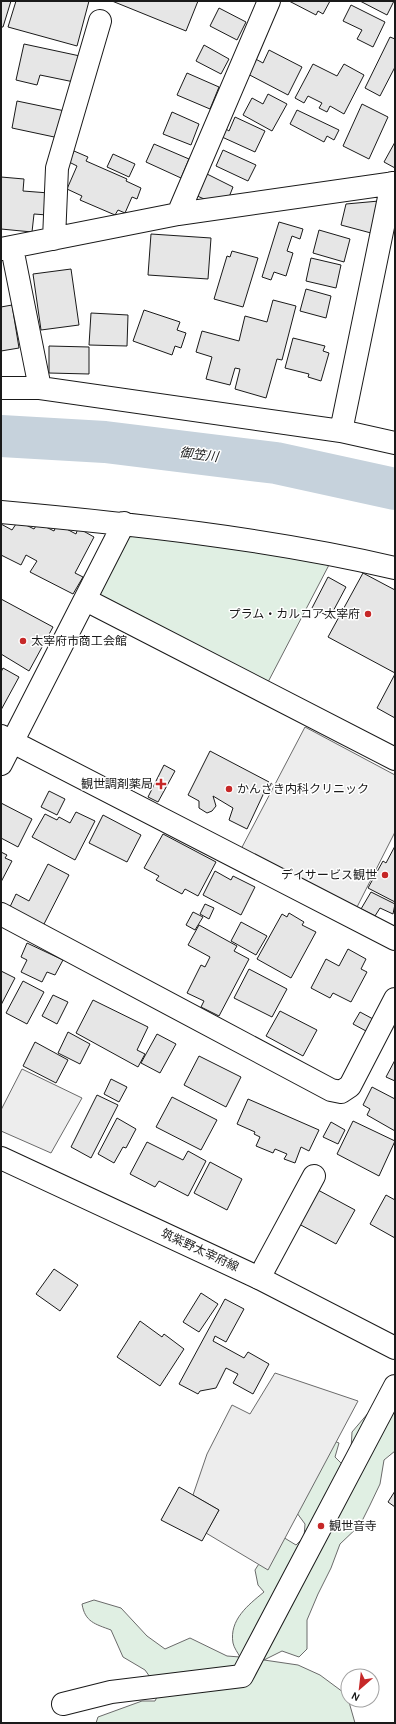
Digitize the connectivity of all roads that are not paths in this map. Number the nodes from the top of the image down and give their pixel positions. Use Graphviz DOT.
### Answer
graph roads {
  1 [pos="269,1"];
  2 [pos="100,21"];
  3 [pos="394,183"];
  4 [pos="178,214"];
  5 [pos="54,239"];
  6 [pos="7,249"];
  7 [pos="1,388"];
  8 [pos="40,388"];
  9 [pos="340,431"];
  10 [pos="395,443"];
  11 [pos="1,512"];
  12 [pos="124,523"];
  13 [pos="395,568"];
  14 [pos="86,600"];
  15 [pos="6,739"];
  16 [pos="395,759"];
  17 [pos="1,764"];
  18 [pos="1,914"];
  19 [pos="395,939"];
  20 [pos="395,999"];
  21 [pos="1,1158"];
  22 [pos="314,1176"];
  23 [pos="260,1278"];
  24 [pos="395,1348"];
  25 [pos="395,1386"];
  26 [pos="63,1704"];
  1 -- 4 [label="street"];
  2 -- 5 [label="street"];
  3 -- 4 [label="street"];
  3 -- 9 [label="street"];
  4 -- 5 [label="street"];
  5 -- 6 [label="street"];
  6 -- 8 [label="street"];
  7 -- 8 [label="street"];
  8 -- 9 [label="street"];
  9 -- 10 [label="street"];
  11 -- 12 [label="street"];
  12 -- 13 [label="street"];
  12 -- 14 [label="street"];
  14 -- 15 [label="street"];
  14 -- 16 [label="street"];
  15 -- 17 [label="street"];
  15 -- 19 [label="street"];
  18 -- 20 [label="street"];
  21 -- 23 [label="street, 筑紫野太宰府線"];
  22 -- 23 [label="street"];
  23 -- 24 [label="street, 筑紫野太宰府線"];
  25 -- 26 [label="street"];
}
